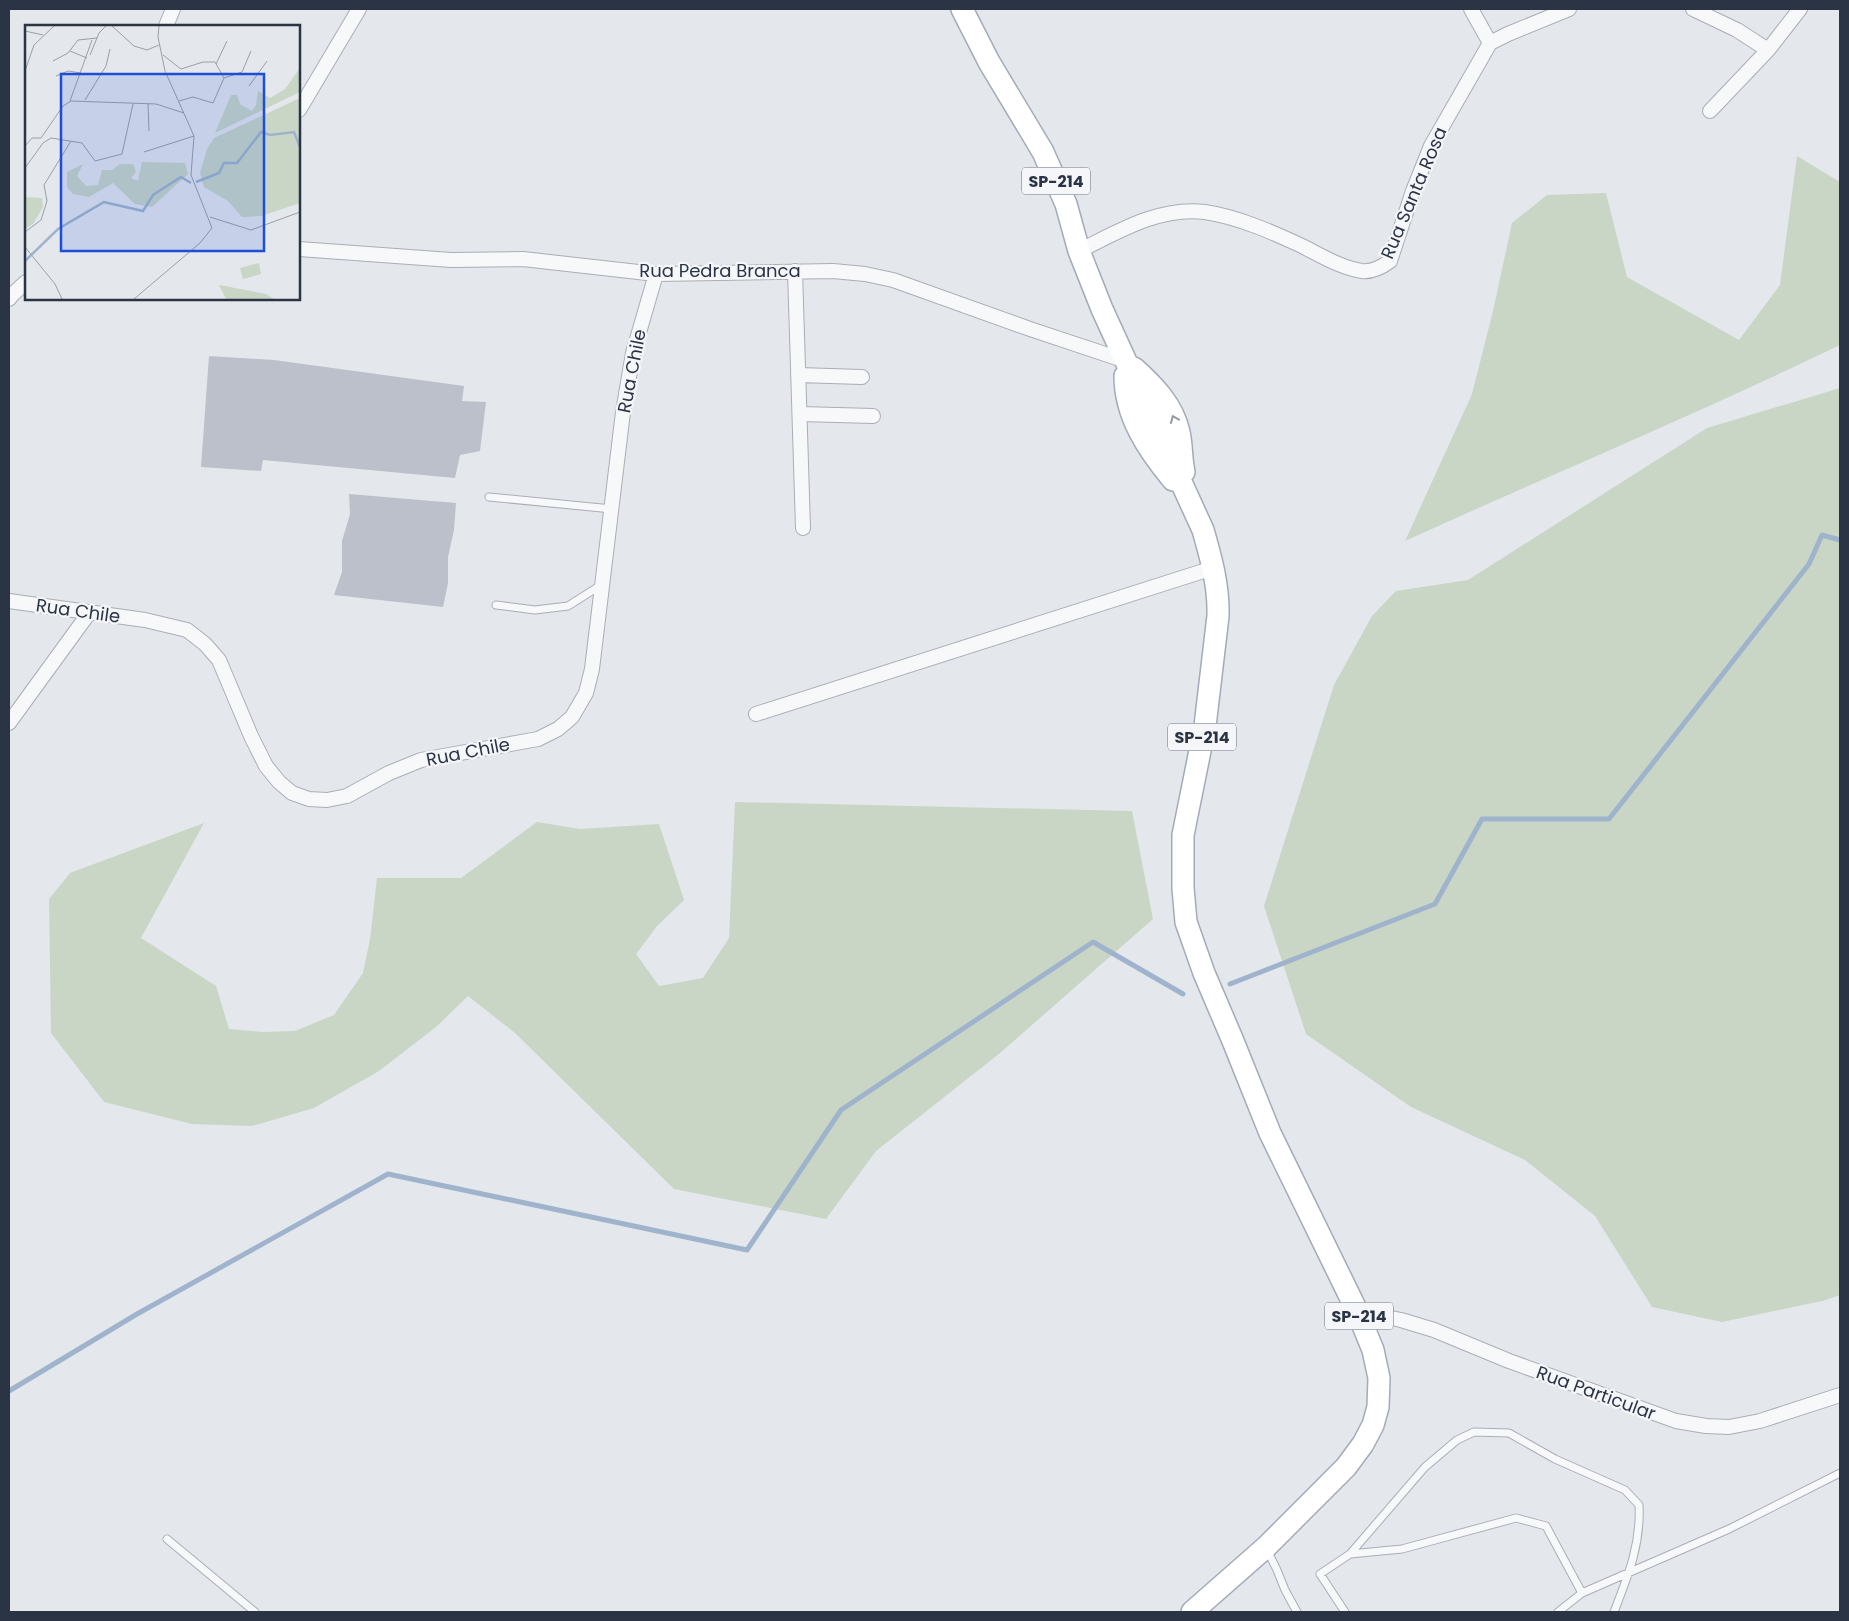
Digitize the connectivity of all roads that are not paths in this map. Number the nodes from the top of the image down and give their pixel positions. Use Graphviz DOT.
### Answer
graph roads {
  1 [pos="173,9"];
  2 [pos="359,9"];
  3 [pos="962,9"];
  4 [pos="1471,9"];
  5 [pos="1569,9"];
  6 [pos="1692,9"];
  7 [pos="1800,9"];
  8 [pos="166,25"];
  9 [pos="1490,44"];
  10 [pos="1768,50"];
  11 [pos="300,108"];
  12 [pos="1710,111"];
  13 [pos="300,249"];
  14 [pos="1079,251"];
  15 [pos="795,271"];
  16 [pos="656,274"];
  17 [pos="25,283"];
  18 [pos="9,299"];
  19 [pos="1128,363"];
  20 [pos="798,375"];
  21 [pos="862,377"];
  22 [pos="800,414"];
  23 [pos="873,416"];
  24 [pos="489,497"];
  25 [pos="1190,500"];
  26 [pos="612,509"];
  27 [pos="803,528"];
  28 [pos="1213,568"];
  29 [pos="603,584"];
  30 [pos="9,601"];
  31 [pos="496,605"];
  32 [pos="89,613"];
  33 [pos="756,714"];
  34 [pos="9,723"];
  35 [pos="1357,1311"];
  36 [pos="1840,1395"];
  37 [pos="1840,1473"];
  38 [pos="167,1539"];
  39 [pos="1266,1547"];
  40 [pos="1350,1554"];
  41 [pos="1630,1572"];
  42 [pos="1582,1593"];
  43 [pos="254,1612"];
  44 [pos="1192,1612"];
  45 [pos="1297,1612"];
  46 [pos="1344,1612"];
  47 [pos="1558,1612"];
  48 [pos="1614,1612"];
  1 -- 8 [label="street"];
  2 -- 11 [label="street"];
  3 -- 14 [label="main road, SP-214"];
  4 -- 9 [label="street"];
  5 -- 9 [label="street"];
  6 -- 10 [label="street"];
  7 -- 10 [label="street"];
  9 -- 14 [label="street, Rua Santa Rosa"];
  10 -- 12 [label="street"];
  13 -- 16 [label="street, Rua Pedra Branca"];
  14 -- 19 [label="main road, SP-214"];
  15 -- 16 [label="street, Rua Pedra Branca"];
  15 -- 19 [label="street, Rua Pedra Branca"];
  15 -- 20 [label="street"];
  16 -- 26 [label="street, Rua Chile"];
  17 -- 18 [label="street"];
  19 -- 25 [label="main road"];
  25 -- 19 [label="main road, one-way"];
  20 -- 21 [label="street"];
  20 -- 22 [label="street"];
  22 -- 23 [label="street"];
  22 -- 27 [label="street"];
  24 -- 26 [label="lane"];
  25 -- 28 [label="main road, SP-214"];
  26 -- 29 [label="street, Rua Chile"];
  28 -- 33 [label="street"];
  28 -- 35 [label="main road, SP-214"];
  29 -- 31 [label="lane"];
  29 -- 32 [label="street, Rua Chile"];
  30 -- 32 [label="street, Rua Chile"];
  32 -- 34 [label="street"];
  35 -- 36 [label="street, Rua Particular"];
  35 -- 39 [label="main road, SP-214"];
  37 -- 41 [label="lane"];
  38 -- 43 [label="lane"];
  39 -- 44 [label="main road, SP-214"];
  39 -- 45 [label="lane"];
  40 -- 41 [label="lane"];
  40 -- 42 [label="lane"];
  40 -- 46 [label="lane"];
  41 -- 42 [label="lane"];
  41 -- 48 [label="lane"];
  42 -- 47 [label="lane"];
}
